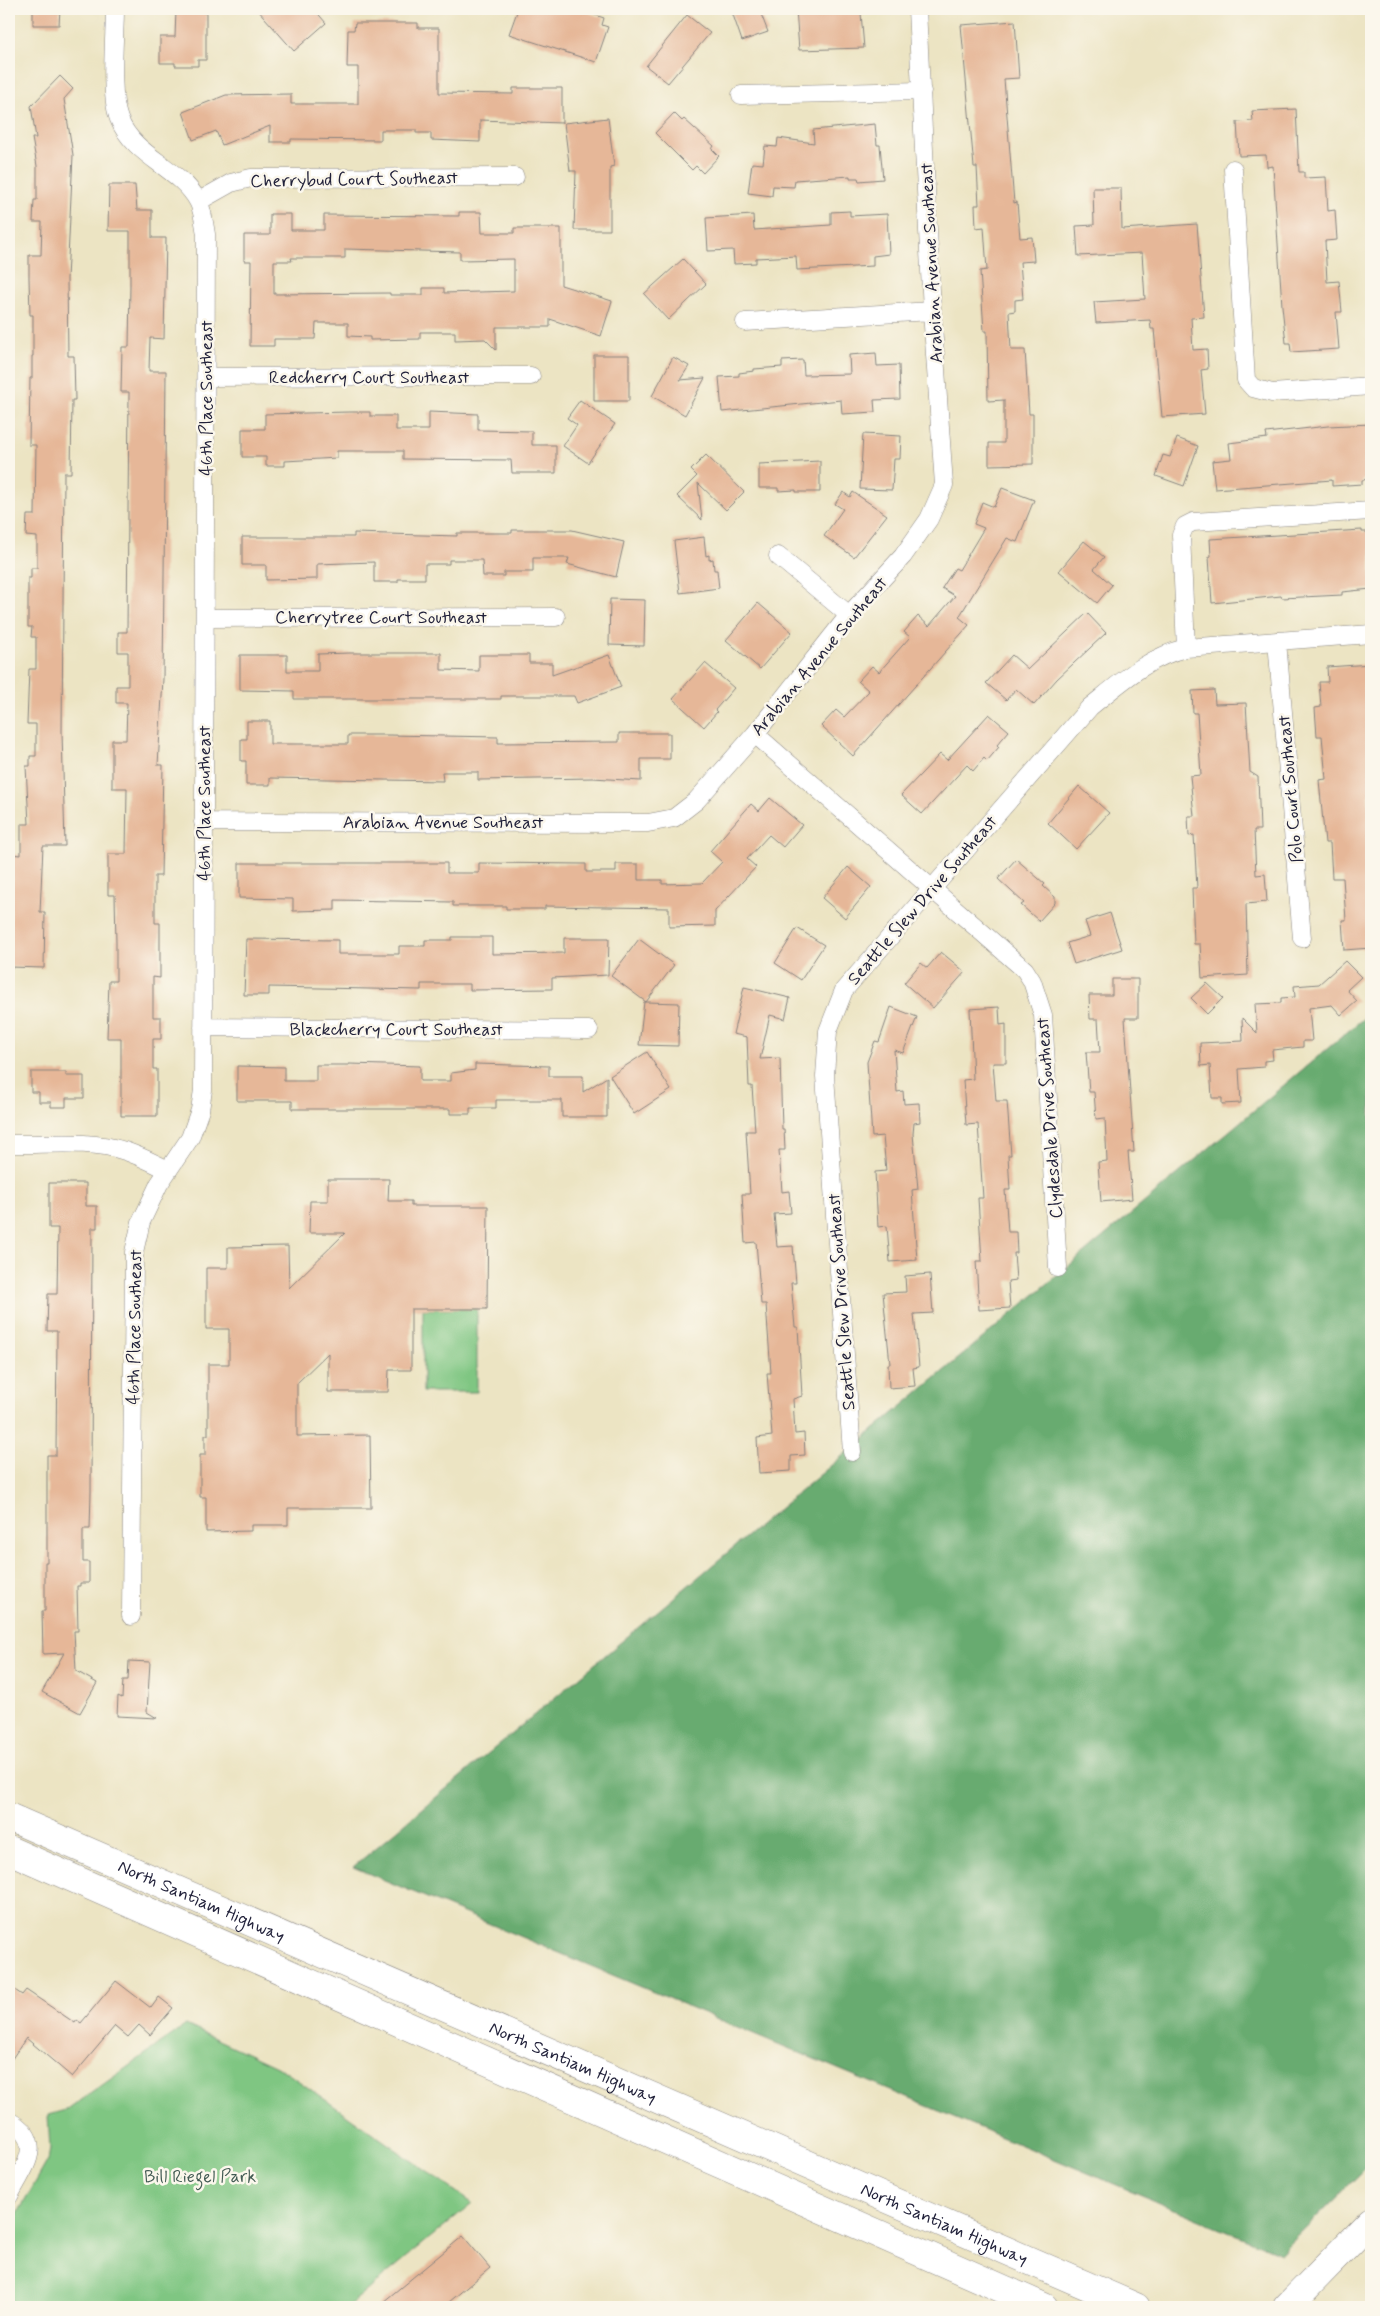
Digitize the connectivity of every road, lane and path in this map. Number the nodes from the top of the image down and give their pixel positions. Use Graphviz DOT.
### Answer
graph roads {
  1 [pos="114,9"];
  2 [pos="917,9"];
  3 [pos="922,91"];
  4 [pos="741,94"];
  5 [pos="1233,169"];
  6 [pos="515,177"];
  7 [pos="199,201"];
  8 [pos="932,311"];
  9 [pos="745,322"];
  10 [pos="531,376"];
  11 [pos="207,377"];
  12 [pos="1371,386"];
  13 [pos="1371,511"];
  14 [pos="778,556"];
  15 [pos="849,615"];
  16 [pos="556,617"];
  17 [pos="205,618"];
  18 [pos="1371,634"];
  19 [pos="1277,641"];
  20 [pos="1186,648"];
  21 [pos="754,734"];
  22 [pos="203,822"];
  23 [pos="933,887"];
  24 [pos="1302,938"];
  25 [pos="204,1027"];
  26 [pos="589,1030"];
  27 [pos="9,1144"];
  28 [pos="168,1170"];
  29 [pos="1058,1268"];
  30 [pos="852,1452"];
  31 [pos="131,1616"];
  32 [pos="9,1817"];
  33 [pos="9,1850"];
  34 [pos="9,2121"];
  35 [pos="9,2196"];
  36 [pos="1371,2221"];
  37 [pos="1291,2303"];
  38 [pos="1044,2307"];
  39 [pos="1136,2307"];
  1 -- 7 [label="street, 46th Place Southeast"];
  2 -- 3 [label="street, Arabian Avenue Southeast"];
  3 -- 4 [label="street"];
  3 -- 8 [label="street, Arabian Avenue Southeast"];
  5 -- 12 [label="street"];
  6 -- 7 [label="street, Cherrybud Court Southeast"];
  7 -- 11 [label="street, 46th Place Southeast"];
  8 -- 9 [label="street"];
  8 -- 15 [label="street, Arabian Avenue Southeast"];
  10 -- 11 [label="street, Redcherry Court Southeast"];
  11 -- 17 [label="street, 46th Place Southeast"];
  13 -- 20 [label="street"];
  14 -- 15 [label="street"];
  15 -- 21 [label="street, Arabian Avenue Southeast"];
  16 -- 17 [label="street, Cherrytree Court Southeast"];
  17 -- 22 [label="street, 46th Place Southeast"];
  18 -- 19 [label="street, Seattle Slew Drive Southeast"];
  19 -- 20 [label="street, Seattle Slew Drive Southeast"];
  19 -- 24 [label="street, Polo Court Southeast"];
  20 -- 23 [label="street, Seattle Slew Drive Southeast"];
  21 -- 22 [label="street, Arabian Avenue Southeast"];
  21 -- 23 [label="street, Clydesdale Drive Southeast"];
  22 -- 25 [label="street, 46th Place Southeast"];
  23 -- 29 [label="street, Clydesdale Drive Southeast"];
  23 -- 30 [label="street, Seattle Slew Drive Southeast"];
  25 -- 26 [label="street, Blackcherry Court Southeast"];
  25 -- 28 [label="street, 46th Place Southeast"];
  27 -- 28 [label="street"];
  28 -- 31 [label="street, 46th Place Southeast"];
  32 -- 39 [label="main road, North Santiam Highway"];
  33 -- 38 [label="main road, North Santiam Highway"];
  34 -- 35 [label="street"];
  36 -- 37 [label="main road"];
}
